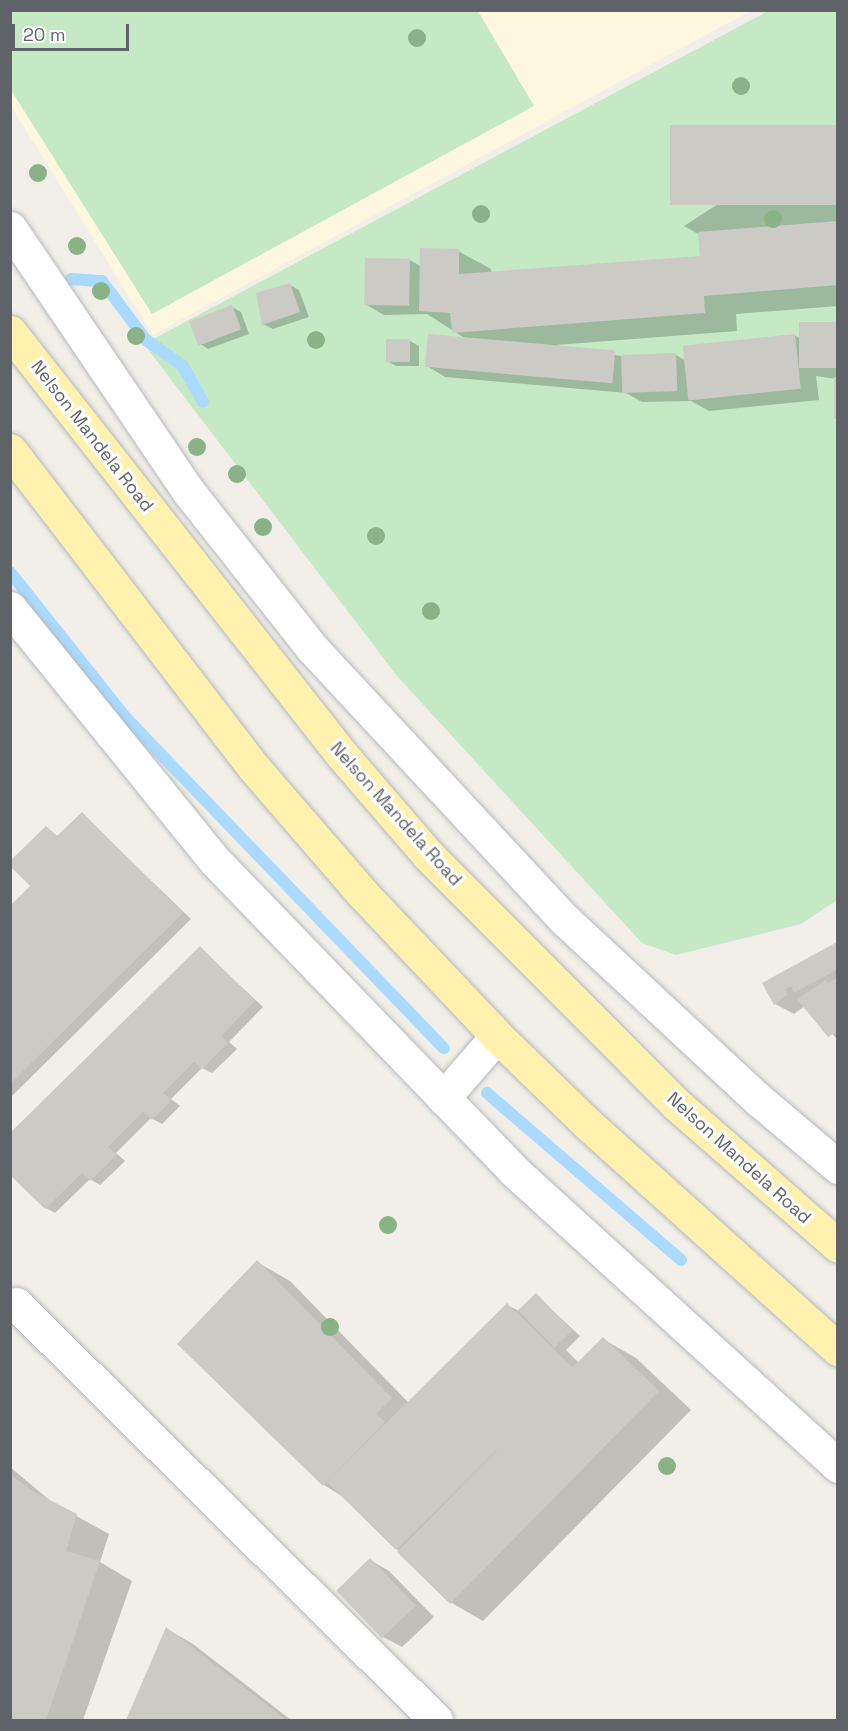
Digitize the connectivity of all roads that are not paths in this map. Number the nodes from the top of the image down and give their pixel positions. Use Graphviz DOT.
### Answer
graph roads {
  1 [pos="10,228"];
  2 [pos="10,332"];
  3 [pos="10,450"];
  4 [pos="10,608"];
  5 [pos="497,1036"];
  6 [pos="443,1098"];
  7 [pos="837,1167"];
  8 [pos="837,1246"];
  9 [pos="16,1304"];
  10 [pos="837,1349"];
  11 [pos="837,1466"];
  12 [pos="436,1720"];
  1 -- 7 [label="lane"];
  2 -- 8 [label="main road, Nelson Mandela Road"];
  3 -- 5 [label="main road"];
  4 -- 6 [label="lane"];
  5 -- 6 [label="lane"];
  5 -- 10 [label="main road"];
  6 -- 11 [label="lane"];
  9 -- 12 [label="lane"];
}
